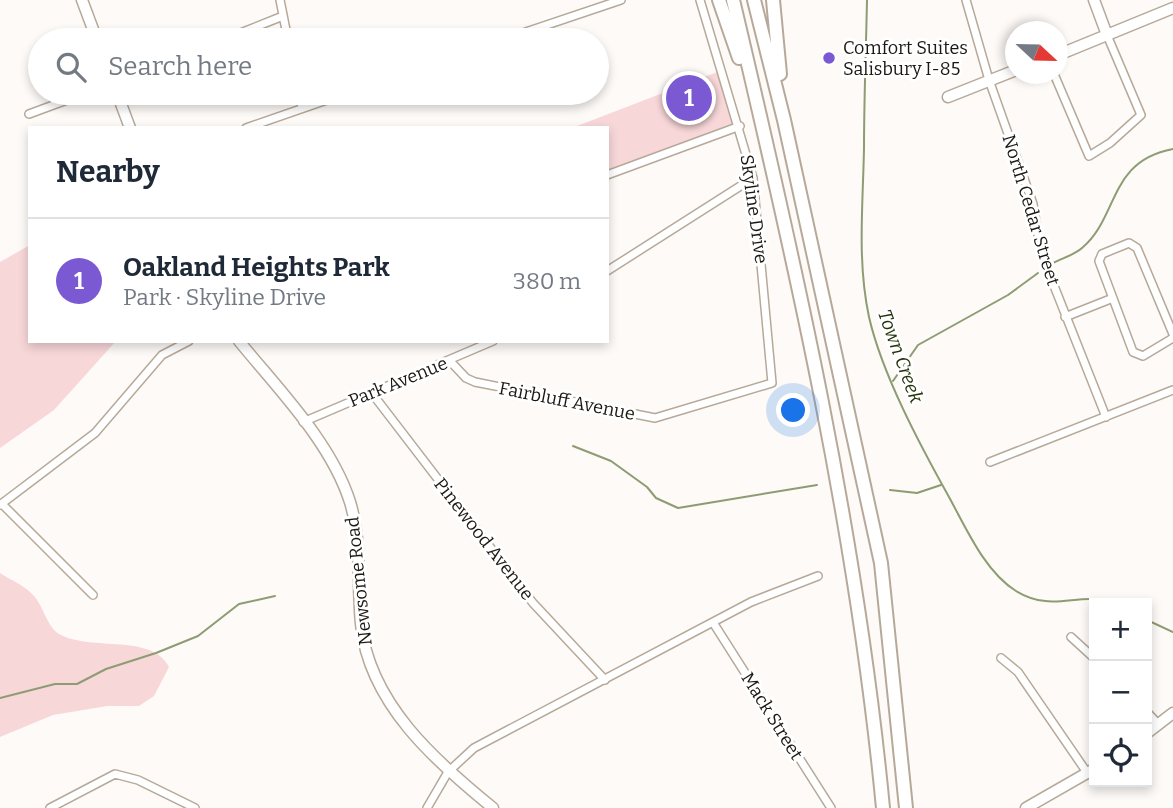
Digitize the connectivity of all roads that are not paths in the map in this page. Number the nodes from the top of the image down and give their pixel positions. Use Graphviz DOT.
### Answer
graph roads {
  1 [pos="82,0"];
  2 [pos="280,0"];
  3 [pos="621,0"];
  4 [pos="700,0"];
  5 [pos="719,0"];
  6 [pos="733,0"];
  7 [pos="754,0"];
  8 [pos="773,0"];
  9 [pos="966,0"];
  10 [pos="1094,0"];
  11 [pos="1173,8"];
  12 [pos="284,16"];
  13 [pos="92,28"];
  14 [pos="254,28"];
  15 [pos="286,28"];
  16 [pos="538,28"];
  17 [pos="1107,35"];
  18 [pos="1068,51"];
  19 [pos="1005,75"];
  20 [pos="989,80"];
  21 [pos="1058,84"];
  22 [pos="948,97"];
  23 [pos="757,104"];
  24 [pos="53,105"];
  25 [pos="121,105"];
  26 [pos="301,105"];
  27 [pos="311,105"];
  28 [pos="302,108"];
  29 [pos="29,114"];
  30 [pos="784,120"];
  31 [pos="129,126"];
  32 [pos="252,126"];
  33 [pos="740,126"];
  34 [pos="609,174"];
  35 [pos="753,178"];
  36 [pos="609,270"];
  37 [pos="1113,298"];
  38 [pos="1065,317"];
  39 [pos="1173,336"];
  40 [pos="185,343"];
  41 [pos="241,343"];
  42 [pos="488,343"];
  43 [pos="450,360"];
  44 [pos="772,383"];
  45 [pos="1173,390"];
  46 [pos="371,392"];
  47 [pos="1106,417"];
  48 [pos="303,422"];
  49 [pos="990,462"];
  50 [pos="1,505"];
  51 [pos="818,576"];
  52 [pos="93,595"];
  53 [pos="714,624"];
  54 [pos="1071,637"];
  55 [pos="1089,653"];
  56 [pos="1001,658"];
  57 [pos="605,680"];
  58 [pos="1173,713"];
  59 [pos="1152,717"];
  60 [pos="1159,725"];
  61 [pos="1152,730"];
  62 [pos="1089,768"];
  63 [pos="448,772"];
  64 [pos="1089,772"];
  65 [pos="50,808"];
  66 [pos="195,808"];
  67 [pos="427,808"];
  68 [pos="493,808"];
  69 [pos="831,808"];
  70 [pos="883,808"];
  71 [pos="906,808"];
  72 [pos="1026,808"];
  1 -- 13 [label="street"];
  2 -- 12 [label="street"];
  3 -- 16 [label="street"];
  4 -- 33 [label="street, Skyline Drive"];
  5 -- 23 [label="highway"];
  6 -- 23 [label="highway"];
  7 -- 30 [label="highway"];
  8 -- 30 [label="highway"];
  9 -- 20 [label="street, North Cedar Street"];
  10 -- 17 [label="street"];
  11 -- 17 [label="street"];
  12 -- 14 [label="street"];
  12 -- 15 [label="street"];
  17 -- 18 [label="street"];
  17 -- 21 [label="street"];
  19 -- 20 [label="street"];
  20 -- 22 [label="street"];
  20 -- 38 [label="street, North Cedar Street"];
  23 -- 70 [label="highway"];
  24 -- 29 [label="street"];
  25 -- 31 [label="street"];
  26 -- 28 [label="street"];
  27 -- 28 [label="street"];
  28 -- 32 [label="street"];
  30 -- 71 [label="highway"];
  33 -- 34 [label="street"];
  33 -- 35 [label="street, Skyline Drive"];
  35 -- 36 [label="street"];
  35 -- 44 [label="street, Skyline Drive"];
  37 -- 38 [label="street"];
  37 -- 39 [label="street"];
  37 -- 39 [label="street"];
  38 -- 47 [label="street, North Cedar Street"];
  40 -- 50 [label="street"];
  41 -- 48 [label="street, Newsome Road"];
  42 -- 43 [label="street, Park Avenue"];
  43 -- 44 [label="street, Fairbluff Avenue"];
  43 -- 46 [label="street, Park Avenue"];
  45 -- 47 [label="street"];
  46 -- 48 [label="street, Park Avenue"];
  46 -- 57 [label="street, Pinewood Avenue"];
  47 -- 49 [label="street"];
  48 -- 63 [label="street, Newsome Road"];
  50 -- 52 [label="street"];
  51 -- 53 [label="street"];
  53 -- 57 [label="street"];
  53 -- 69 [label="street, Mack Street"];
  54 -- 55 [label="street"];
  56 -- 62 [label="street"];
  57 -- 63 [label="street"];
  58 -- 60 [label="street"];
  59 -- 60 [label="street"];
  60 -- 61 [label="street"];
  63 -- 67 [label="street"];
  63 -- 68 [label="street, Newsome Road"];
  64 -- 72 [label="street"];
  65 -- 66 [label="street"];
}
